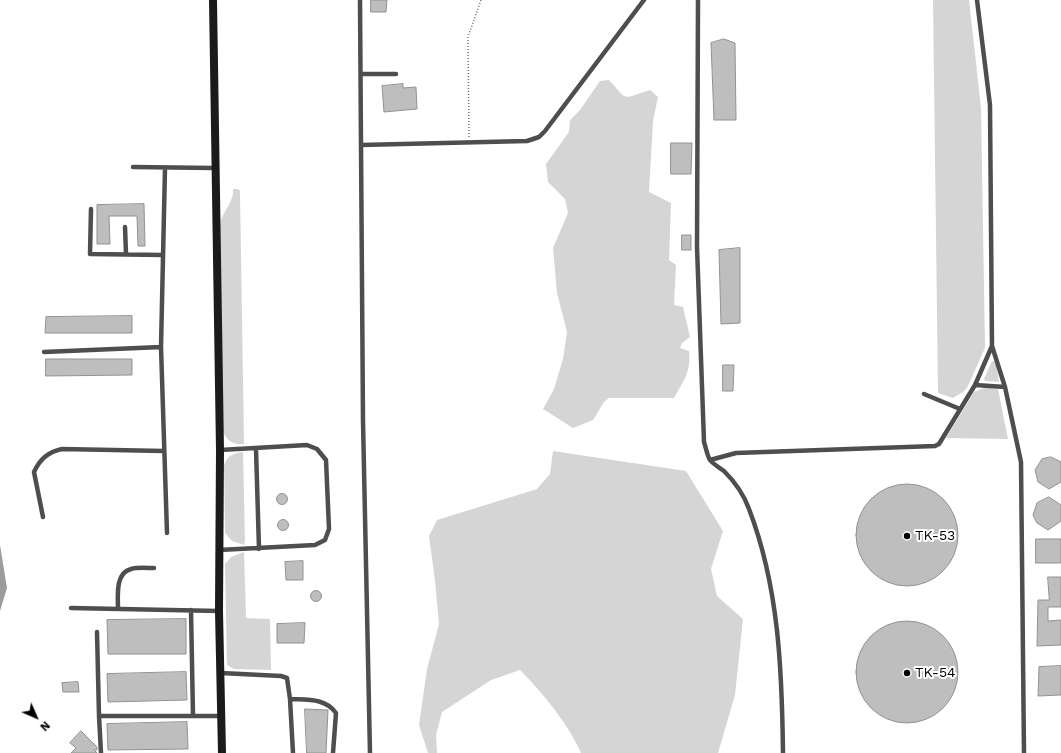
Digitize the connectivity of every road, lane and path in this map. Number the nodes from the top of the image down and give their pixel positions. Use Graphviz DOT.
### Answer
graph roads {
  1 [pos="213,0"];
  2 [pos="360,0"];
  3 [pos="481,0"];
  4 [pos="644,0"];
  5 [pos="698,0"];
  6 [pos="977,0"];
  7 [pos="361,74"];
  8 [pos="396,74"];
  9 [pos="469,143"];
  10 [pos="361,145"];
  11 [pos="133,167"];
  12 [pos="165,168"];
  13 [pos="214,168"];
  14 [pos="92,209"];
  15 [pos="125,227"];
  16 [pos="126,254"];
  17 [pos="163,255"];
  18 [pos="992,346"];
  19 [pos="161,347"];
  20 [pos="44,352"];
  21 [pos="975,385"];
  22 [pos="1005,387"];
  23 [pos="924,394"];
  24 [pos="960,409"];
  25 [pos="256,449"];
  26 [pos="220,450"];
  27 [pos="164,451"];
  28 [pos="710,460"];
  29 [pos="43,517"];
  30 [pos="167,533"];
  31 [pos="259,549"];
  32 [pos="219,550"];
  33 [pos="154,568"];
  34 [pos="70,608"];
  35 [pos="118,609"];
  36 [pos="191,610"];
  37 [pos="219,611"];
  38 [pos="97,632"];
  39 [pos="221,673"];
  40 [pos="290,699"];
  41 [pos="99,716"];
  42 [pos="193,716"];
  43 [pos="221,716"];
  44 [pos="102,753"];
  45 [pos="222,753"];
  46 [pos="293,753"];
  47 [pos="333,753"];
  48 [pos="370,753"];
  49 [pos="783,753"];
  50 [pos="1024,753"];
  1 -- 13 [label="street"];
  2 -- 7 [label="lane"];
  3 -- 9 [label="path"];
  4 -- 9 [label="lane"];
  5 -- 28 [label="lane"];
  6 -- 18 [label="lane"];
  7 -- 8 [label="lane"];
  7 -- 10 [label="lane"];
  9 -- 10 [label="lane"];
  10 -- 48 [label="lane"];
  11 -- 12 [label="lane"];
  12 -- 13 [label="lane"];
  12 -- 17 [label="lane"];
  13 -- 26 [label="street"];
  14 -- 16 [label="lane"];
  15 -- 16 [label="lane"];
  16 -- 17 [label="lane"];
  17 -- 19 [label="lane"];
  18 -- 21 [label="lane"];
  18 -- 22 [label="lane"];
  19 -- 20 [label="lane"];
  19 -- 27 [label="lane"];
  21 -- 22 [label="lane"];
  21 -- 24 [label="lane"];
  22 -- 50 [label="lane"];
  23 -- 24 [label="lane"];
  24 -- 28 [label="lane"];
  25 -- 26 [label="lane"];
  25 -- 31 [label="lane"];
  25 -- 31 [label="lane"];
  26 -- 32 [label="street"];
  27 -- 29 [label="lane"];
  27 -- 30 [label="lane"];
  28 -- 49 [label="lane"];
  31 -- 32 [label="lane"];
  32 -- 37 [label="street"];
  33 -- 35 [label="lane"];
  34 -- 35 [label="lane"];
  35 -- 36 [label="lane"];
  36 -- 37 [label="lane"];
  36 -- 42 [label="lane"];
  37 -- 39 [label="street"];
  38 -- 41 [label="lane"];
  39 -- 40 [label="lane"];
  39 -- 43 [label="street"];
  40 -- 46 [label="lane"];
  40 -- 47 [label="lane"];
  41 -- 42 [label="lane"];
  41 -- 44 [label="lane"];
  42 -- 43 [label="lane"];
  43 -- 45 [label="street"];
}
